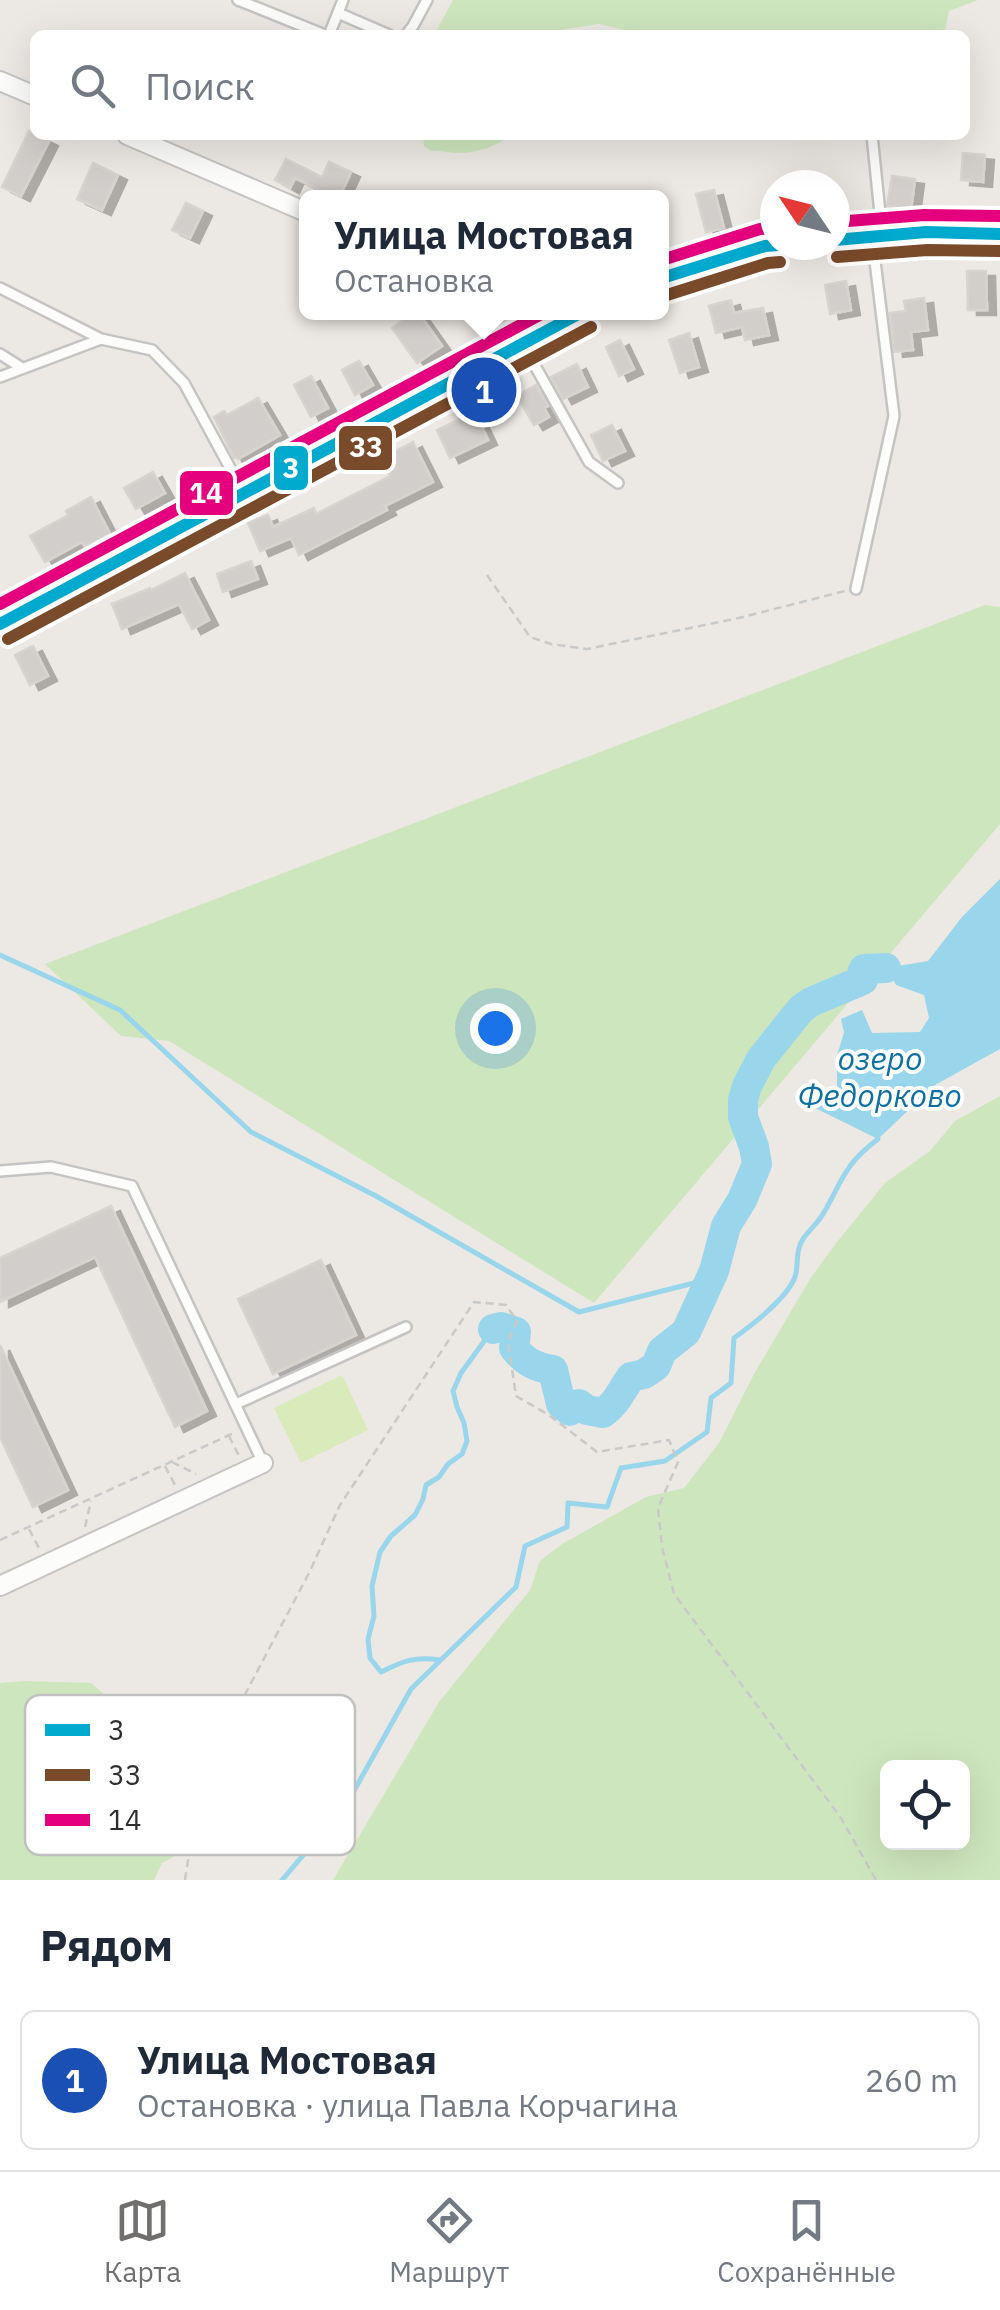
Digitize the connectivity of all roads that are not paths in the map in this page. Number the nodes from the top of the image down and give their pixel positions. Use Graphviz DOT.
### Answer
graph roads {
  1 [pos="238,0"];
  2 [pos="344,0"];
  3 [pos="427,0"];
  4 [pos="338,13"];
  5 [pos="314,30"];
  6 [pos="330,30"];
  7 [pos="378,30"];
  8 [pos="410,30"];
  9 [pos="0,81"];
  10 [pos="30,94"];
  11 [pos="138,140"];
  12 [pos="872,140"];
  13 [pos="299,209"];
  14 [pos="1000,234"];
  15 [pos="878,236"];
  16 [pos="850,239"];
  17 [pos="760,248"];
  18 [pos="669,276"];
  19 [pos="0,288"];
  20 [pos="557,320"];
  21 [pos="101,339"];
  22 [pos="523,344"];
  23 [pos="0,354"];
  24 [pos="22,368"];
  25 [pos="0,376"];
  26 [pos="618,483"];
  27 [pos="243,492"];
  28 [pos="856,589"];
  29 [pos="0,624"];
  30 [pos="0,1170"];
  31 [pos="406,1327"];
  32 [pos="236,1404"];
  33 [pos="263,1463"];
  34 [pos="0,1586"];
  1 -- 5 [label="lane"];
  2 -- 4 [label="lane"];
  3 -- 8 [label="lane"];
  4 -- 6 [label="lane"];
  4 -- 7 [label="lane"];
  9 -- 10 [label="street"];
  11 -- 13 [label="street"];
  12 -- 15 [label="lane"];
  14 -- 15 [label="main road"];
  15 -- 16 [label="main road"];
  15 -- 28 [label="lane"];
  17 -- 18 [label="main road"];
  19 -- 21 [label="lane"];
  20 -- 22 [label="main road"];
  21 -- 24 [label="lane"];
  21 -- 27 [label="lane"];
  22 -- 26 [label="lane"];
  22 -- 27 [label="main road"];
  23 -- 24 [label="lane"];
  24 -- 25 [label="lane"];
  27 -- 29 [label="main road"];
  30 -- 32 [label="lane"];
  31 -- 32 [label="lane"];
  32 -- 33 [label="lane"];
  33 -- 34 [label="street"];
}
